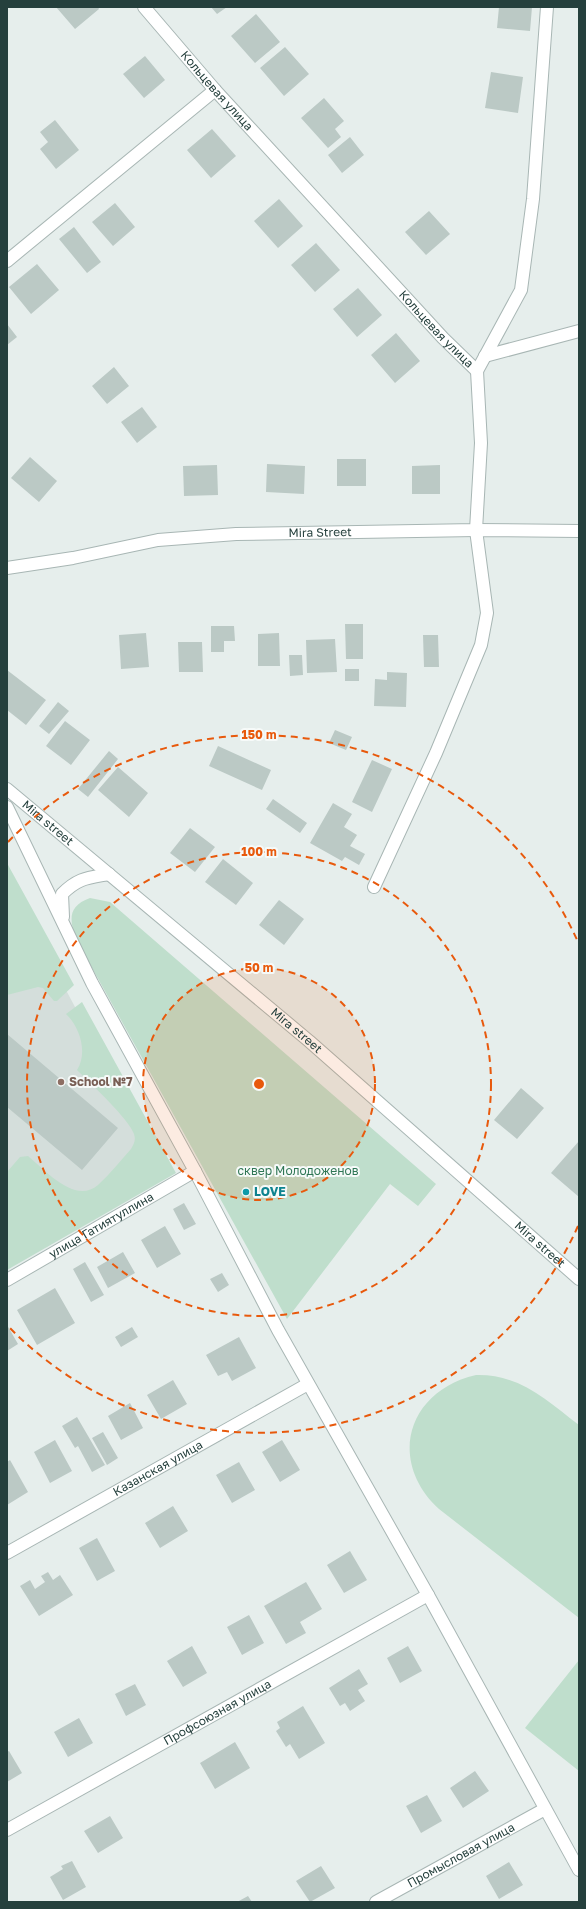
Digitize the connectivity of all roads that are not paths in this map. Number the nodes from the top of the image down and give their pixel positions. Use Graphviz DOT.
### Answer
graph roads {
  1 [pos="144,7"];
  2 [pos="547,7"];
  3 [pos="214,90"];
  4 [pos="7,261"];
  5 [pos="579,331"];
  6 [pos="485,356"];
  7 [pos="477,371"];
  8 [pos="476,530"];
  9 [pos="579,530"];
  10 [pos="7,568"];
  11 [pos="7,789"];
  12 [pos="7,807"];
  13 [pos="109,874"];
  14 [pos="374,887"];
  15 [pos="63,922"];
  16 [pos="195,1170"];
  17 [pos="579,1279"];
  18 [pos="7,1280"];
  19 [pos="308,1384"];
  20 [pos="7,1553"];
  21 [pos="428,1595"];
  22 [pos="545,1809"];
  23 [pos="7,1830"];
  24 [pos="579,1870"];
  25 [pos="376,1902"];
  1 -- 3 [label="street, Кольцевая улица"];
  2 -- 6 [label="street, Кольцевая улица"];
  3 -- 4 [label="street"];
  3 -- 7 [label="street, Кольцевая улица"];
  5 -- 6 [label="street"];
  6 -- 7 [label="street, Кольцевая улица"];
  7 -- 8 [label="street"];
  8 -- 9 [label="street, Mira Street"];
  8 -- 10 [label="street, Mira Street"];
  8 -- 14 [label="street"];
  11 -- 13 [label="street, Mira street"];
  12 -- 15 [label="street"];
  13 -- 15 [label="street"];
  13 -- 17 [label="street, Mira street"];
  15 -- 16 [label="street"];
  16 -- 18 [label="street, улица Гатиятуллина"];
  16 -- 19 [label="street"];
  19 -- 20 [label="street, Казанская улица"];
  19 -- 21 [label="street"];
  21 -- 22 [label="street"];
  21 -- 23 [label="street, Профсоюзная улица"];
  22 -- 24 [label="street"];
  22 -- 25 [label="street, Промысловая улица"];
}
